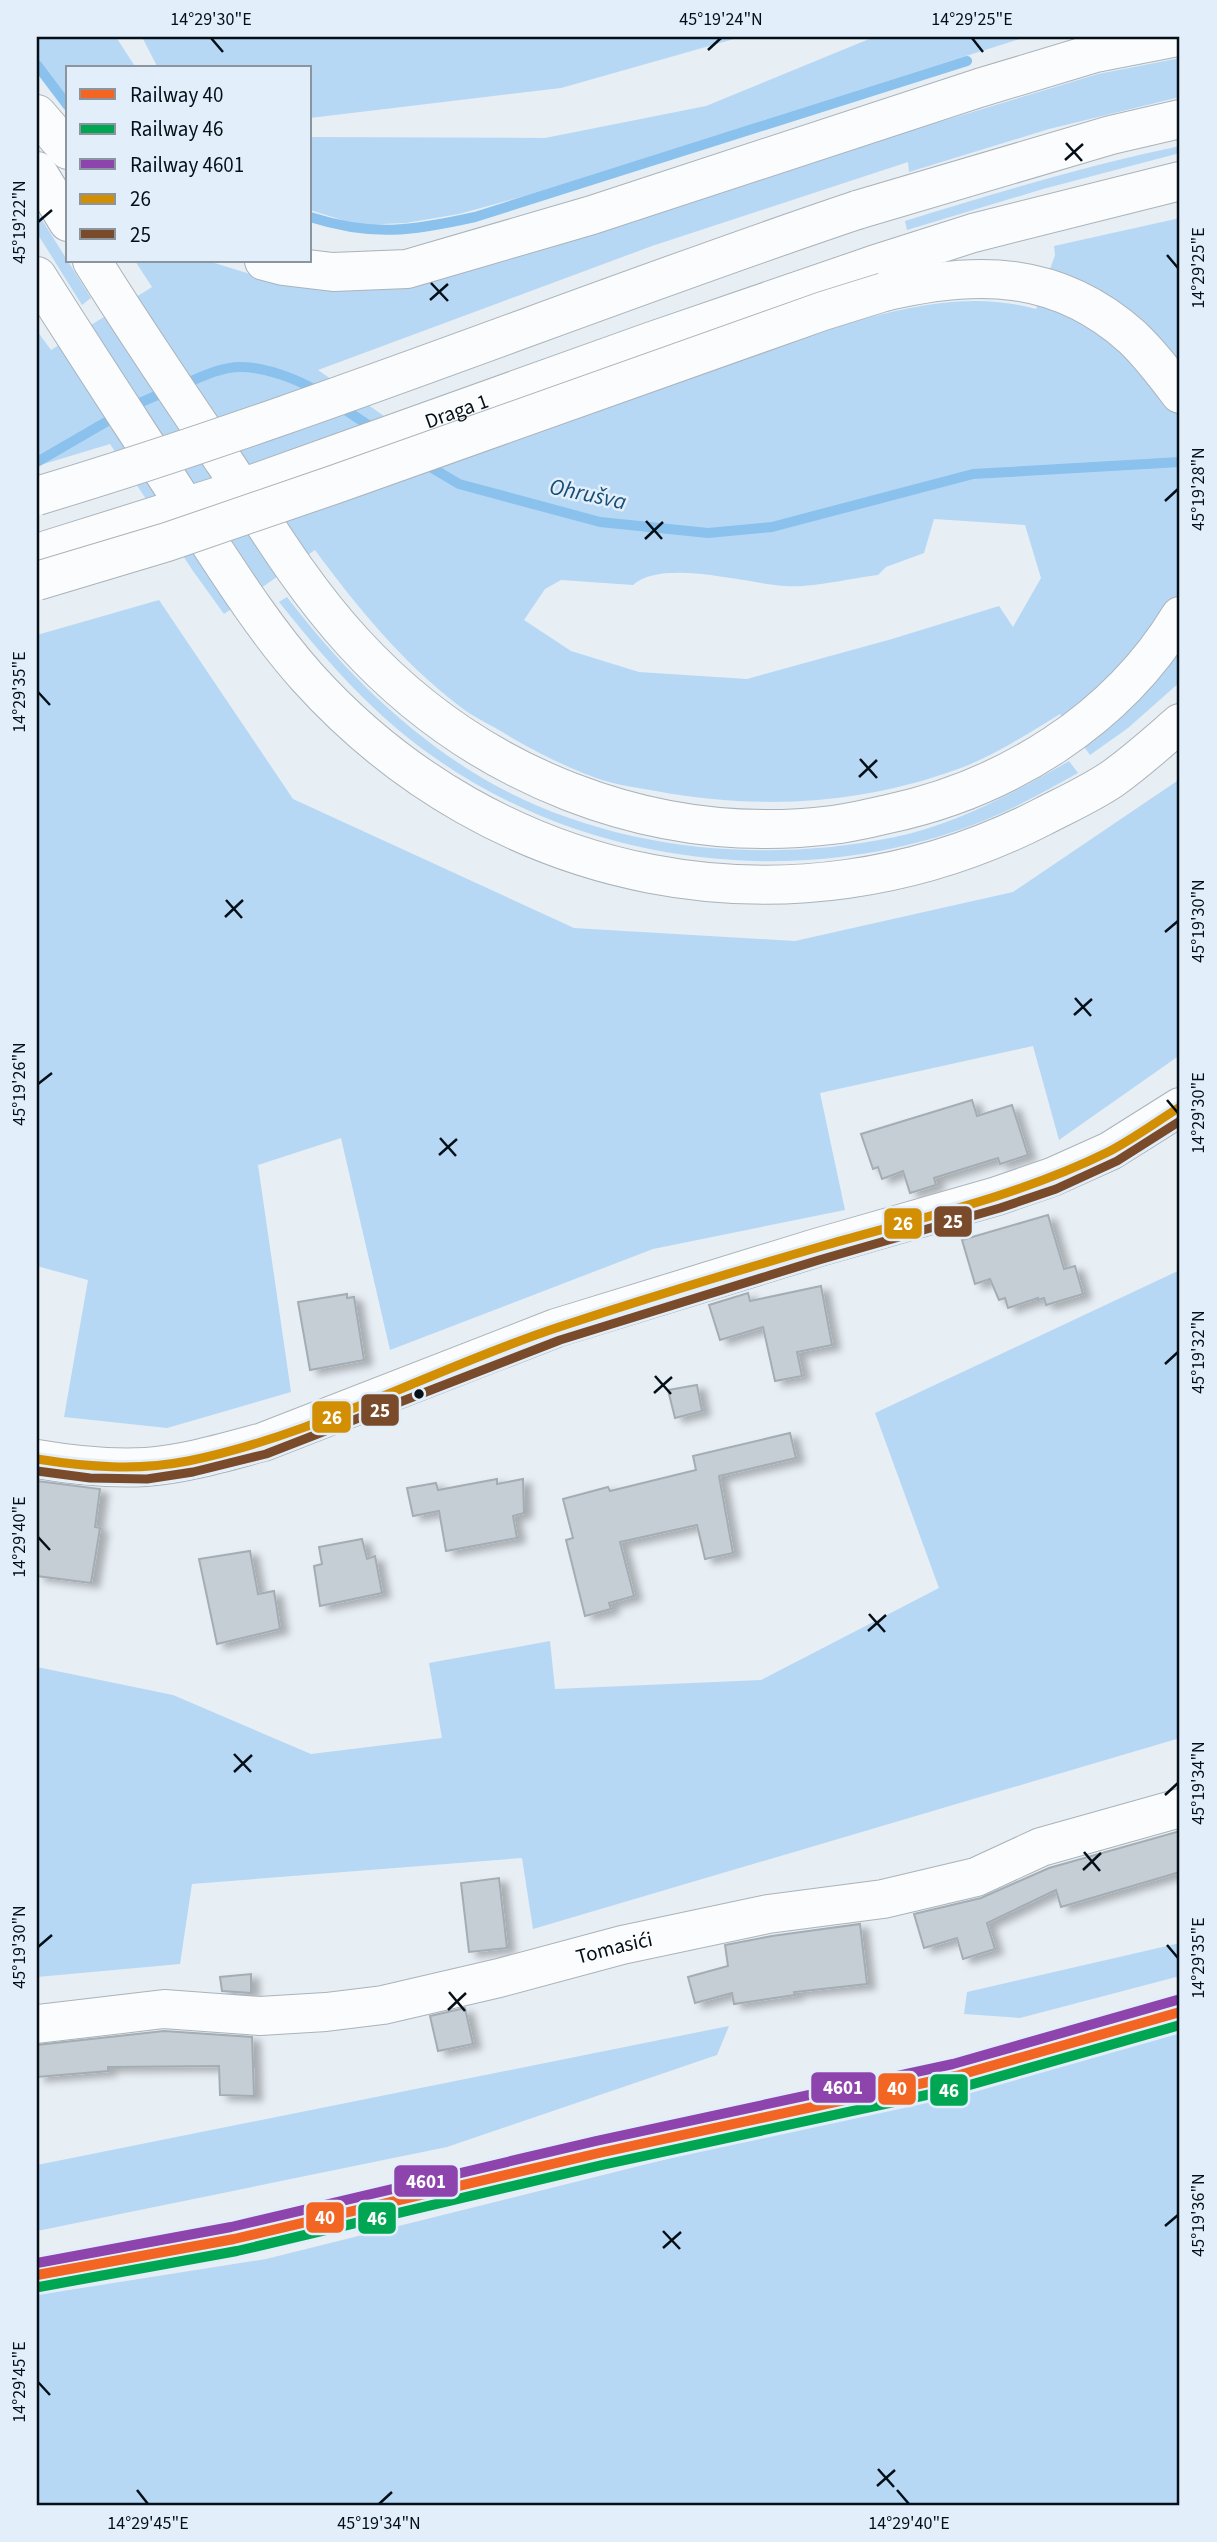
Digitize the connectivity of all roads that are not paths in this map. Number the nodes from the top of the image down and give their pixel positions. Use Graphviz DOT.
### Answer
graph roads {
  1 [pos="1177,37"];
  2 [pos="37,114"];
  3 [pos="1180,119"];
  4 [pos="66,148"];
  5 [pos="37,171"];
  6 [pos="1180,181"];
  7 [pos="66,219"];
  8 [pos="93,262"];
  9 [pos="268,262"];
  10 [pos="37,276"];
  11 [pos="880,278"];
  12 [pos="1180,394"];
  13 [pos="37,496"];
  14 [pos="37,553"];
  15 [pos="37,581"];
  16 [pos="1180,616"];
  17 [pos="1180,723"];
  18 [pos="1180,1107"];
  19 [pos="37,1459"];
  20 [pos="1180,1808"];
  21 [pos="37,2024"];
  1 -- 9 [label="main road"];
  2 -- 4 [label="main road"];
  3 -- 13 [label="main road, bridge"];
  5 -- 7 [label="main road"];
  6 -- 11 [label="main road"];
  8 -- 16 [label="main road, bridge"];
  10 -- 17 [label="main road, bridge"];
  11 -- 12 [label="main road"];
  11 -- 14 [label="main road, Draga 1"];
  11 -- 15 [label="main road, bridge"];
  18 -- 19 [label="main road"];
  20 -- 21 [label="main road, Tomasići"];
}
